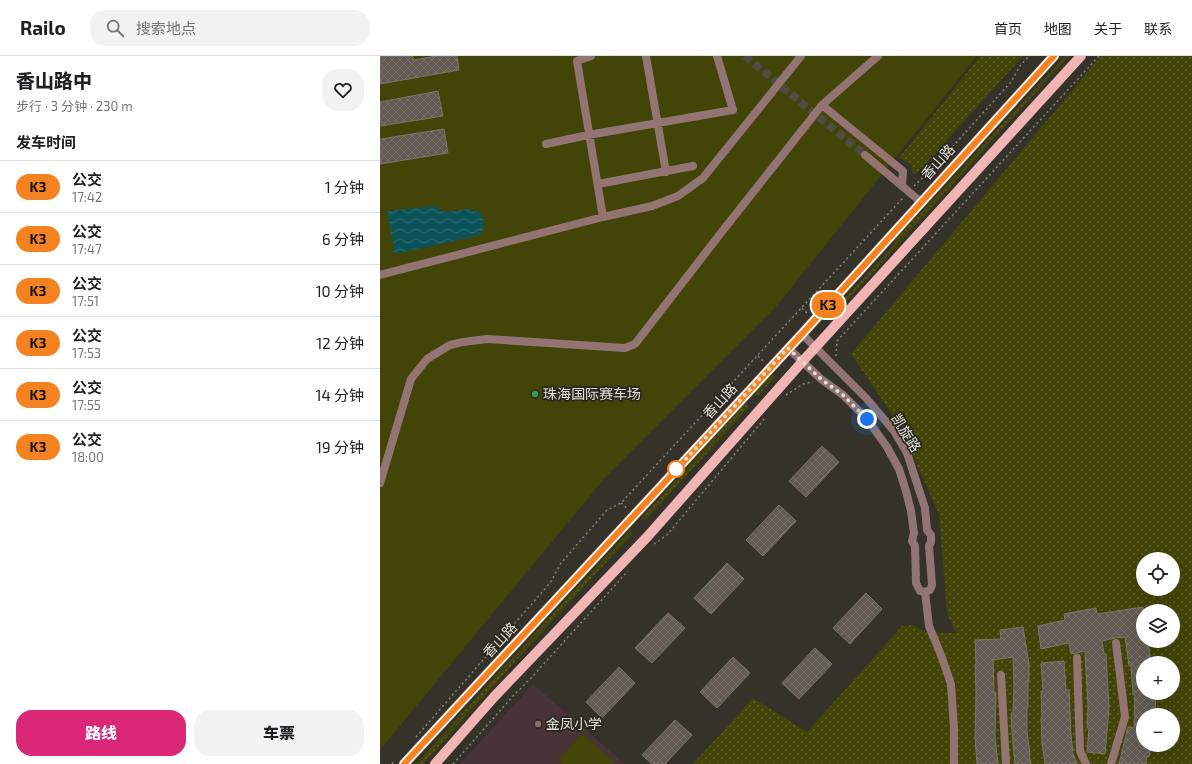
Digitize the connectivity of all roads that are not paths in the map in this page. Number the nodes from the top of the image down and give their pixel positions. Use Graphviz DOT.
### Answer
graph roads {
  1 [pos="591,56"];
  2 [pos="646,56"];
  3 [pos="717,56"];
  4 [pos="801,56"];
  5 [pos="878,56"];
  6 [pos="1054,56"];
  7 [pos="1081,56"];
  8 [pos="822,105"];
  9 [pos="658,123"];
  10 [pos="588,135"];
  11 [pos="546,144"];
  12 [pos="865,155"];
  13 [pos="693,166"];
  14 [pos="666,172"];
  15 [pos="598,184"];
  16 [pos="902,185"];
  17 [pos="921,202"];
  18 [pos="603,217"];
  19 [pos="380,275"];
  20 [pos="802,334"];
  21 [pos="788,348"];
  22 [pos="815,348"];
  23 [pos="802,362"];
  24 [pos="380,483"];
  25 [pos="927,530"];
  26 [pos="914,533"];
  27 [pos="915,546"];
  28 [pos="929,546"];
  29 [pos="925,592"];
  30 [pos="1116,643"];
  31 [pos="1077,658"];
  32 [pos="1001,675"];
  33 [pos="401,761"];
  34 [pos="435,764"];
  35 [pos="954,764"];
  36 [pos="1006,764"];
  37 [pos="1086,764"];
  38 [pos="1111,764"];
  1 -- 10 [label="street"];
  2 -- 9 [label="street"];
  3 -- 9 [label="street"];
  4 -- 18 [label="street"];
  5 -- 8 [label="street"];
  6 -- 17 [label="main road, 香山路"];
  7 -- 22 [label="main road"];
  8 -- 16 [label="street"];
  8 -- 24 [label="street"];
  9 -- 10 [label="street"];
  9 -- 14 [label="street"];
  10 -- 11 [label="street"];
  10 -- 15 [label="street"];
  12 -- 16 [label="street"];
  13 -- 14 [label="street"];
  14 -- 15 [label="street"];
  15 -- 18 [label="street"];
  16 -- 17 [label="street"];
  17 -- 20 [label="main road, 香山路"];
  18 -- 19 [label="street"];
  20 -- 21 [label="main road, 香山路"];
  20 -- 22 [label="street, 凯旋路"];
  21 -- 23 [label="street, 凯旋路"];
  21 -- 33 [label="main road, 香山路"];
  22 -- 23 [label="main road"];
  22 -- 25 [label="street, 凯旋路"];
  23 -- 26 [label="street, 凯旋路"];
  23 -- 34 [label="main road"];
  25 -- 26 [label="street"];
  25 -- 28 [label="street, 凯旋路"];
  26 -- 27 [label="street, 凯旋路"];
  27 -- 28 [label="street"];
  27 -- 29 [label="street, 凯旋路"];
  28 -- 29 [label="street, 凯旋路"];
  29 -- 35 [label="street, 凯旋路"];
  30 -- 38 [label="street"];
  31 -- 37 [label="street"];
  32 -- 36 [label="street"];
}
